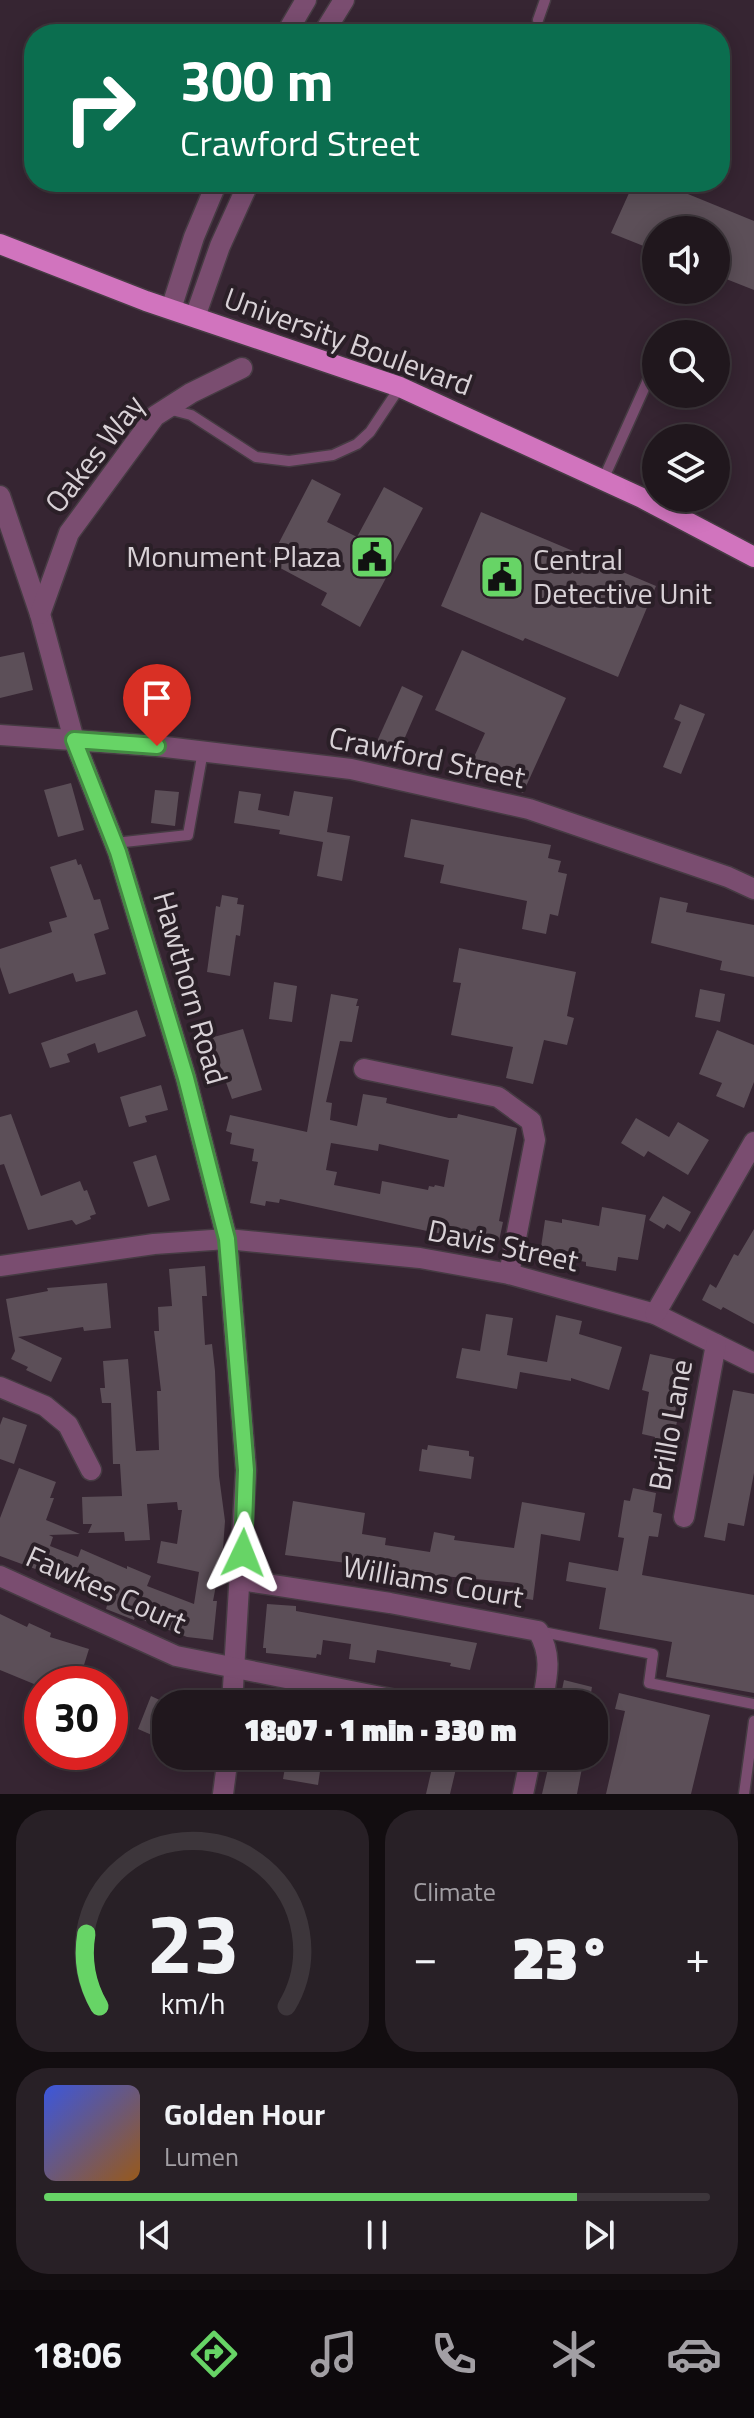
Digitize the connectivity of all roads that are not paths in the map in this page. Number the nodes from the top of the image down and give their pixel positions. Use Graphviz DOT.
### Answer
graph roads {
  1 [pos="306,0"];
  2 [pos="344,0"];
  3 [pos="545,0"];
  4 [pos="538,20"];
  5 [pos="292,24"];
  6 [pos="329,24"];
  7 [pos="213,192"];
  8 [pos="244,192"];
  9 [pos="0,244"];
  10 [pos="171,309"];
  11 [pos="195,317"];
  12 [pos="242,368"];
  13 [pos="400,387"];
  14 [pos="642,393"];
  15 [pos="166,409"];
  16 [pos="603,480"];
  17 [pos="0,496"];
  18 [pos="754,557"];
  19 [pos="40,614"];
  20 [pos="0,735"];
  21 [pos="74,740"];
  22 [pos="203,751"];
  23 [pos="115,843"];
  24 [pos="754,889"];
  25 [pos="364,1069"];
  26 [pos="754,1142"];
  27 [pos="227,1239"];
  28 [pos="0,1266"];
  29 [pos="509,1274"];
  30 [pos="655,1314"];
  31 [pos="716,1344"];
  32 [pos="754,1363"];
  33 [pos="0,1387"];
  34 [pos="91,1470"];
  35 [pos="684,1517"];
  36 [pos="0,1576"];
  37 [pos="241,1580"];
  38 [pos="538,1631"];
  39 [pos="235,1666"];
  40 [pos="233,1690"];
  41 [pos="349,1690"];
  42 [pos="545,1690"];
  43 [pos="754,1704"];
  44 [pos="754,1721"];
  45 [pos="226,1770"];
  46 [pos="528,1770"];
  47 [pos="223,1794"];
  48 [pos="523,1794"];
  49 [pos="744,1794"];
  1 -- 5 [label="street"];
  2 -- 6 [label="street"];
  3 -- 4 [label="lane"];
  7 -- 10 [label="street"];
  8 -- 11 [label="street"];
  9 -- 10 [label="main road, University Boulevard"];
  10 -- 11 [label="main road, University Boulevard"];
  11 -- 13 [label="main road, University Boulevard"];
  12 -- 15 [label="street, Oakes Way"];
  13 -- 15 [label="lane"];
  13 -- 16 [label="main road, University Boulevard"];
  14 -- 16 [label="lane"];
  15 -- 19 [label="street, Oakes Way"];
  16 -- 18 [label="main road, University Boulevard"];
  17 -- 19 [label="street, Hawthorn Road"];
  19 -- 21 [label="street, Hawthorn Road"];
  20 -- 21 [label="street, Crawford Street"];
  21 -- 22 [label="street, Crawford Street"];
  21 -- 23 [label="street, Hawthorn Road"];
  22 -- 23 [label="lane"];
  22 -- 24 [label="street, Crawford Street"];
  23 -- 27 [label="street, Hawthorn Road"];
  25 -- 29 [label="street"];
  26 -- 30 [label="street"];
  27 -- 28 [label="street, Davis Street"];
  27 -- 29 [label="street, Davis Street"];
  27 -- 37 [label="street, Hawthorn Road"];
  29 -- 30 [label="street, Davis Street"];
  30 -- 31 [label="street, Davis Street"];
  31 -- 32 [label="street, Davis Street"];
  31 -- 35 [label="street, Brillo Lane"];
  33 -- 34 [label="street"];
  36 -- 39 [label="street, Fawkes Court"];
  37 -- 38 [label="street, Williams Court"];
  37 -- 39 [label="street, Hawthorn Road"];
  38 -- 42 [label="street, Williams Court"];
  38 -- 43 [label="lane"];
  39 -- 40 [label="street, Hawthorn Road"];
  39 -- 41 [label="street, Fawkes Court"];
  44 -- 49 [label="lane"];
  45 -- 47 [label="street"];
  46 -- 48 [label="street"];
}
